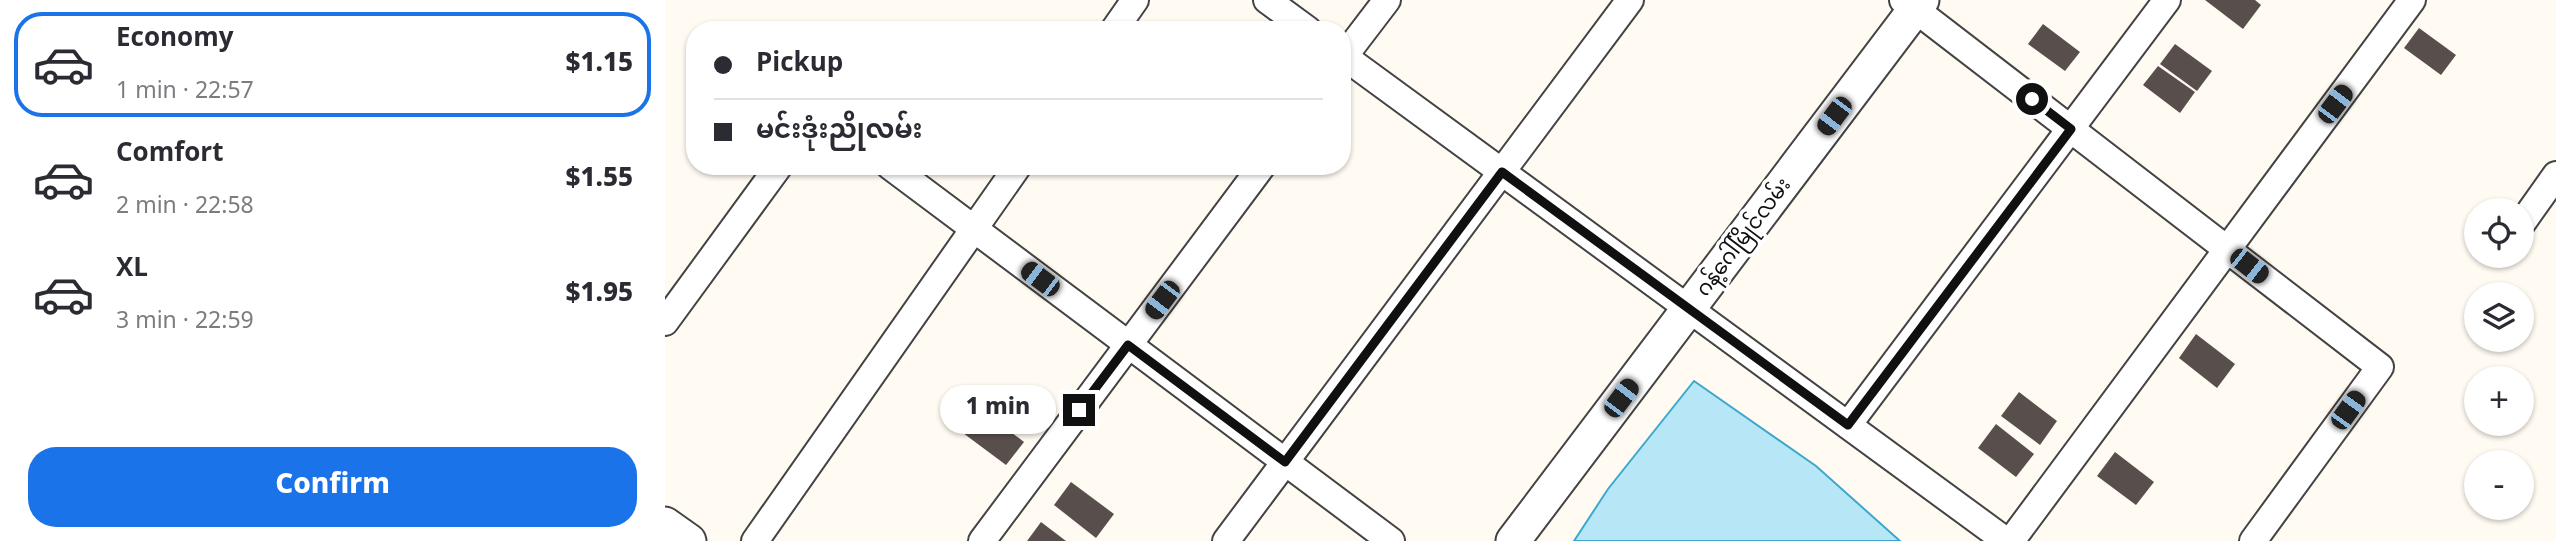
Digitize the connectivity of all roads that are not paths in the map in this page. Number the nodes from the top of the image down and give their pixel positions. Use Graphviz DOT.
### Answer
graph roads {
  1 [pos="1135,0"];
  2 [pos="1267,0"];
  3 [pos="1387,0"];
  4 [pos="1630,0"];
  5 [pos="2167,0"];
  6 [pos="2412,0"];
  7 [pos="1913,3"];
  8 [pos="1120,21"];
  9 [pos="1296,21"];
  10 [pos="1351,47"];
  11 [pos="1351,63"];
  12 [pos="2071,129"];
  13 [pos="1502,172"];
  14 [pos="772,175"];
  15 [pos="902,175"];
  16 [pos="1012,175"];
  17 [pos="1255,175"];
  18 [pos="2556,175"];
  19 [pos="2534,206"];
  20 [pos="974,229"];
  21 [pos="2227,249"];
  22 [pos="1689,309"];
  23 [pos="665,322"];
  24 [pos="1128,345"];
  25 [pos="1848,425"];
  26 [pos="1285,462"];
  27 [pos="665,524"];
  28 [pos="689,541"];
  29 [pos="755,541"];
  30 [pos="982,541"];
  31 [pos="1226,541"];
  32 [pos="1391,541"];
  33 [pos="1513,541"];
  34 [pos="2008,541"];
  35 [pos="2253,541"];
  1 -- 8 [label="street"];
  2 -- 9 [label="street"];
  3 -- 10 [label="street"];
  4 -- 13 [label="street"];
  5 -- 12 [label="street"];
  6 -- 21 [label="street"];
  7 -- 12 [label="street"];
  7 -- 22 [label="street, ဂန့်ဂေါ်မြိုင်လမ်း"];
  11 -- 13 [label="street"];
  12 -- 21 [label="street"];
  12 -- 25 [label="street"];
  13 -- 22 [label="street"];
  13 -- 26 [label="street"];
  14 -- 23 [label="street"];
  15 -- 20 [label="street"];
  16 -- 20 [label="street"];
  17 -- 24 [label="street"];
  18 -- 19 [label="street"];
  20 -- 24 [label="street"];
  20 -- 29 [label="street"];
  21 -- 34 [label="street"];
  21 -- 35 [label="street"];
  22 -- 25 [label="street"];
  22 -- 33 [label="street, ဂန့်ဂေါ်မြိုင်လမ်း"];
  24 -- 26 [label="street"];
  24 -- 30 [label="street"];
  25 -- 34 [label="street"];
  26 -- 31 [label="street"];
  26 -- 32 [label="street"];
  27 -- 28 [label="street"];
}
